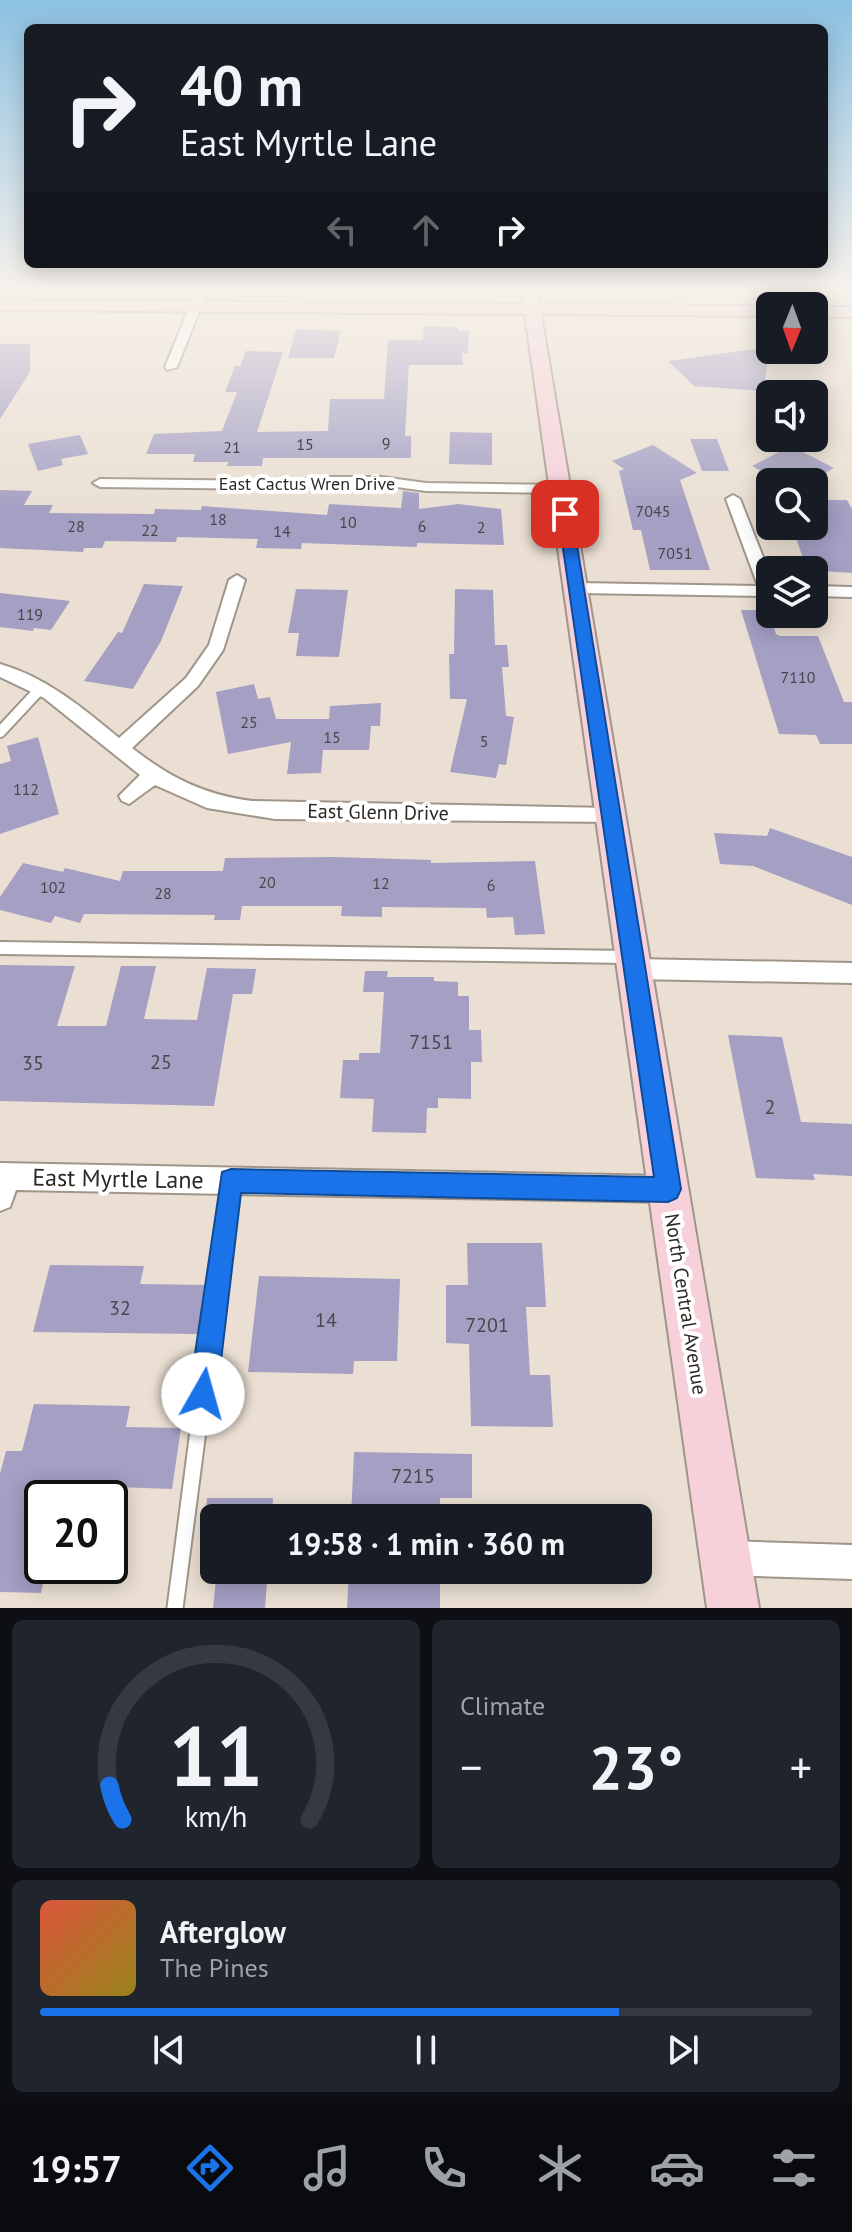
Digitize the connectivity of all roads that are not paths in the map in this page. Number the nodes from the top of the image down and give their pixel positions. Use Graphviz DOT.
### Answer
graph roads {
  1 [pos="172,364"];
  2 [pos="541,364"];
  3 [pos="171,367"];
  4 [pos="100,483"];
  5 [pos="561,489"];
  6 [pos="733,499"];
  7 [pos="756,557"];
  8 [pos="237,580"];
  9 [pos="577,588"];
  10 [pos="756,590"];
  11 [pos="828,591"];
  12 [pos="852,592"];
  13 [pos="0,670"];
  14 [pos="41,688"];
  15 [pos="0,732"];
  16 [pos="121,747"];
  17 [pos="154,774"];
  18 [pos="129,796"];
  19 [pos="609,816"];
  20 [pos="0,948"];
  21 [pos="632,963"];
  22 [pos="852,973"];
  23 [pos="231,1181"];
  24 [pos="2,1183"];
  25 [pos="668,1189"];
  26 [pos="726,1558"];
  27 [pos="852,1562"];
  28 [pos="175,1608"];
  29 [pos="733,1608"];
  1 -- 3 [label="street"];
  2 -- 5 [label="main road, North Central Avenue"];
  4 -- 5 [label="street, East Cactus Wren Drive"];
  5 -- 9 [label="main road, North Central Avenue"];
  6 -- 7 [label="street"];
  8 -- 16 [label="street"];
  9 -- 10 [label="street"];
  9 -- 19 [label="main road, North Central Avenue"];
  11 -- 12 [label="street"];
  13 -- 14 [label="street, East Glenn Drive"];
  14 -- 15 [label="lane"];
  14 -- 16 [label="street, East Glenn Drive"];
  16 -- 17 [label="street, East Glenn Drive"];
  17 -- 18 [label="street"];
  17 -- 19 [label="street, East Glenn Drive"];
  19 -- 21 [label="main road, North Central Avenue"];
  20 -- 21 [label="lane"];
  21 -- 22 [label="street"];
  21 -- 25 [label="main road, North Central Avenue"];
  23 -- 24 [label="street, East Myrtle Lane"];
  23 -- 25 [label="street, East Myrtle Lane"];
  23 -- 28 [label="lane"];
  25 -- 26 [label="main road, North Central Avenue"];
  26 -- 27 [label="street"];
  26 -- 29 [label="main road, North Central Avenue"];
}
